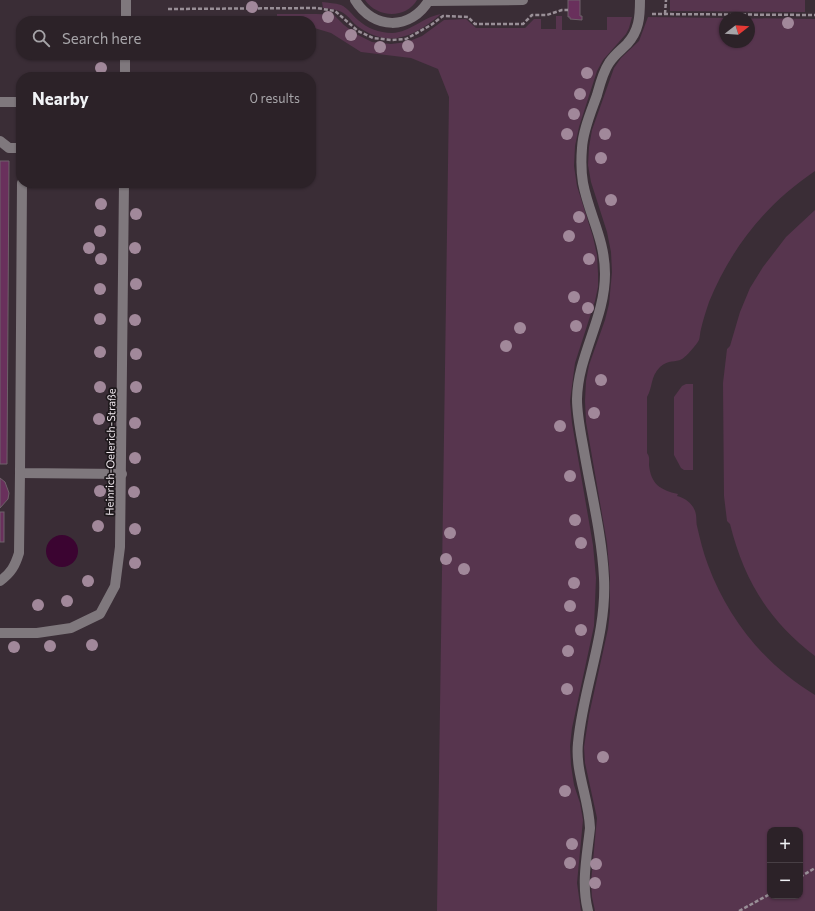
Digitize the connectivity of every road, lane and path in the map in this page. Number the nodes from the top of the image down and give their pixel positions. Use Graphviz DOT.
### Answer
graph roads {
  1 [pos="126,0"];
  2 [pos="355,0"];
  3 [pos="523,0"];
  4 [pos="640,0"];
  5 [pos="666,0"];
  6 [pos="429,1"];
  7 [pos="640,14"];
  8 [pos="665,14"];
  9 [pos="815,14"];
  10 [pos="126,16"];
  11 [pos="125,60"];
  12 [pos="125,72"];
  13 [pos="0,102"];
  14 [pos="16,102"];
  15 [pos="0,141"];
  16 [pos="16,148"];
  17 [pos="22,188"];
  18 [pos="124,188"];
  19 [pos="20,473"];
  20 [pos="122,474"];
  21 [pos="0,581"];
  22 [pos="0,633"];
  23 [pos="815,868"];
  24 [pos="803,875"];
  25 [pos="767,896"];
  26 [pos="588,911"];
  27 [pos="740,911"];
  1 -- 10 [label="street"];
  2 -- 6 [label="street"];
  3 -- 6 [label="street"];
  4 -- 7 [label="street"];
  5 -- 8 [label="path"];
  7 -- 8 [label="path"];
  7 -- 26 [label="street"];
  8 -- 9 [label="path"];
  11 -- 12 [label="street"];
  13 -- 14 [label="street"];
  15 -- 16 [label="street"];
  17 -- 19 [label="street"];
  18 -- 20 [label="street, Heinrich-Oelerich-Straße"];
  19 -- 20 [label="street"];
  19 -- 21 [label="street"];
  20 -- 22 [label="street, Heinrich-Oelerich-Straße"];
  23 -- 24 [label="path"];
  25 -- 27 [label="path"];
}
